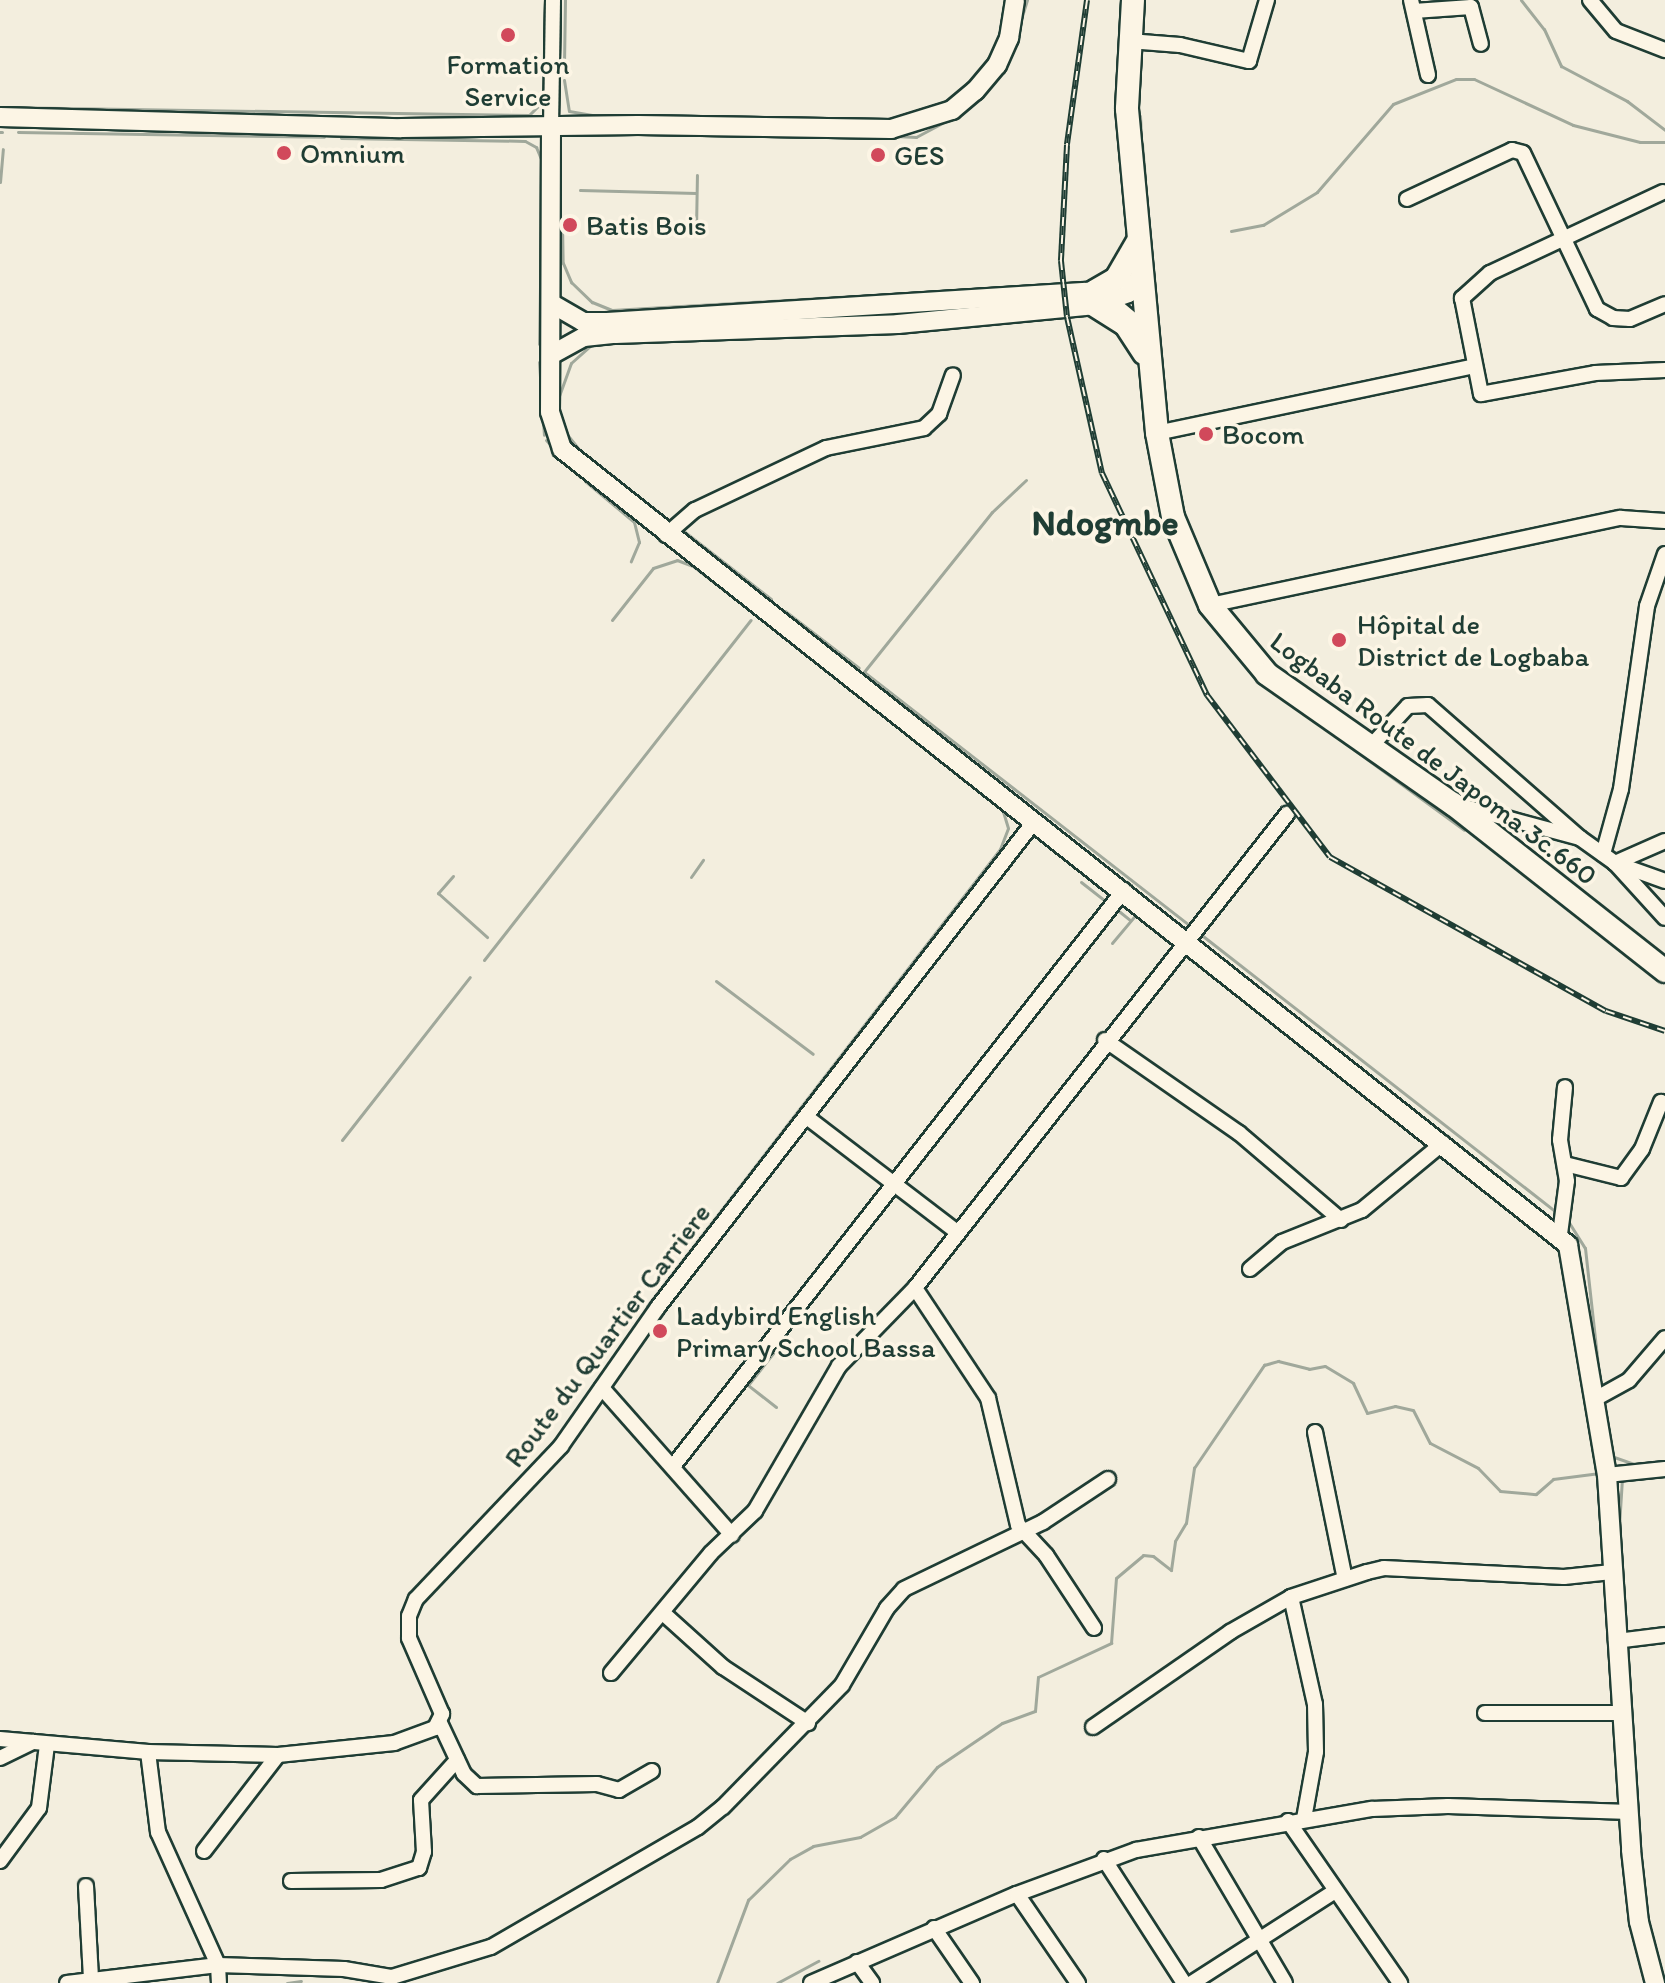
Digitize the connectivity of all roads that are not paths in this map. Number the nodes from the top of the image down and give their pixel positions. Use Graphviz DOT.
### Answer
graph roads {
  1 [pos="553,0"];
  2 [pos="1015,0"];
  3 [pos="1133,0"];
  4 [pos="1267,0"];
  5 [pos="1590,0"];
  6 [pos="1412,6"];
  7 [pos="1129,41"];
  8 [pos="1481,44"];
  9 [pos="1665,50"];
  10 [pos="1428,75"];
  11 [pos="0,117"];
  12 [pos="551,127"];
  13 [pos="1663,192"];
  14 [pos="1407,199"];
  15 [pos="1566,235"];
  16 [pos="1138,240"];
  17 [pos="1141,276"];
  18 [pos="1101,299"];
  19 [pos="1665,304"];
  20 [pos="554,305"];
  21 [pos="1146,337"];
  22 [pos="551,355"];
  23 [pos="1150,366"];
  24 [pos="1474,366"];
  25 [pos="1665,370"];
  26 [pos="953,375"];
  27 [pos="1157,433"];
  28 [pos="1665,521"];
  29 [pos="666,535"];
  30 [pos="1665,554"];
  31 [pos="1210,605"];
  32 [pos="1372,745"];
  33 [pos="1453,804"];
  34 [pos="1287,814"];
  35 [pos="1034,822"];
  36 [pos="1580,838"];
  37 [pos="1665,841"];
  38 [pos="1609,858"];
  39 [pos="1665,881"];
  40 [pos="1124,890"];
  41 [pos="1665,918"];
  42 [pos="1187,939"];
  43 [pos="1665,971"];
  44 [pos="1105,1040"];
  45 [pos="1565,1087"];
  46 [pos="1661,1102"];
  47 [pos="808,1118"];
  48 [pos="1443,1143"];
  49 [pos="1565,1164"];
  50 [pos="895,1181"];
  51 [pos="1341,1220"];
  52 [pos="957,1232"];
  53 [pos="1560,1234"];
  54 [pos="1250,1269"];
  55 [pos="915,1288"];
  56 [pos="1665,1338"];
  57 [pos="602,1388"];
  58 [pos="1595,1399"];
  59 [pos="1315,1432"];
  60 [pos="674,1465"];
  61 [pos="1665,1469"];
  62 [pos="1607,1475"];
  63 [pos="1108,1479"];
  64 [pos="1022,1531"];
  65 [pos="732,1535"];
  66 [pos="1612,1572"];
  67 [pos="1345,1579"];
  68 [pos="1291,1597"];
  69 [pos="663,1613"];
  70 [pos="1094,1628"];
  71 [pos="1665,1635"];
  72 [pos="1616,1641"];
  73 [pos="611,1673"];
  74 [pos="1485,1713"];
  75 [pos="1622,1713"];
  76 [pos="440,1723"];
  77 [pos="808,1723"];
  78 [pos="1093,1727"];
  79 [pos="0,1739"];
  80 [pos="40,1744"];
  81 [pos="148,1752"];
  82 [pos="278,1755"];
  83 [pos="0,1758"];
  84 [pos="457,1760"];
  85 [pos="652,1771"];
  86 [pos="1630,1812"];
  87 [pos="1304,1819"];
  88 [pos="1288,1821"];
  89 [pos="1199,1837"];
  90 [pos="204,1851"];
  91 [pos="1104,1859"];
  92 [pos="0,1861"];
  93 [pos="291,1881"];
  94 [pos="86,1886"];
  95 [pos="1334,1892"];
  96 [pos="1017,1894"];
  97 [pos="934,1928"];
  98 [pos="1257,1939"];
  99 [pos="857,1962"];
  100 [pos="218,1965"];
  101 [pos="91,1978"];
  102 [pos="67,1983"];
  103 [pos="219,1983"];
  104 [pos="811,1983"];
  105 [pos="872,1983"];
  106 [pos="972,1983"];
  107 [pos="1078,1983"];
  108 [pos="1184,1983"];
  109 [pos="1192,1983"];
  110 [pos="1285,1983"];
  111 [pos="1400,1983"];
  112 [pos="1655,1983"];
  1 -- 12 [label="street"];
  2 -- 12 [label="main road"];
  3 -- 7 [label="main road, Logbaba Route de Japoma 3c.660"];
  4 -- 7 [label="street"];
  5 -- 9 [label="street"];
  6 -- 8 [label="street"];
  6 -- 10 [label="street"];
  7 -- 16 [label="main road, Logbaba Route de Japoma 3c.660"];
  11 -- 12 [label="main road"];
  12 -- 20 [label="main road"];
  13 -- 15 [label="street"];
  14 -- 15 [label="street"];
  15 -- 19 [label="street"];
  15 -- 24 [label="street"];
  16 -- 17 [label="main road, Logbaba Route de Japoma 3c.660"];
  16 -- 18 [label="main road"];
  17 -- 18 [label="main road"];
  17 -- 21 [label="main road, Logbaba Route de Japoma 3c.660"];
  18 -- 20 [label="main road"];
  18 -- 21 [label="main road"];
  18 -- 22 [label="main road"];
  18 -- 23 [label="main road"];
  20 -- 22 [label="main road"];
  21 -- 23 [label="main road, Logbaba Route de Japoma 3c.660"];
  22 -- 29 [label="main road"];
  23 -- 27 [label="main road, Logbaba Route de Japoma 3c.660"];
  24 -- 25 [label="street"];
  24 -- 27 [label="street"];
  26 -- 29 [label="street"];
  27 -- 31 [label="main road, Logbaba Route de Japoma 3c.660"];
  28 -- 31 [label="street"];
  29 -- 35 [label="main road"];
  30 -- 38 [label="street"];
  31 -- 32 [label="main road, Logbaba Route de Japoma 3c.660"];
  32 -- 33 [label="main road, Logbaba Route de Japoma 3c.660"];
  32 -- 36 [label="street"];
  33 -- 36 [label="street"];
  33 -- 43 [label="main road, Logbaba Route de Japoma 3c.660"];
  34 -- 42 [label="street"];
  35 -- 40 [label="main road"];
  35 -- 47 [label="street, Route du Quartier Carriere"];
  36 -- 38 [label="street"];
  37 -- 38 [label="street"];
  38 -- 39 [label="street"];
  38 -- 41 [label="street"];
  40 -- 42 [label="main road"];
  40 -- 50 [label="street"];
  42 -- 44 [label="street"];
  42 -- 48 [label="main road"];
  44 -- 51 [label="street"];
  44 -- 52 [label="street"];
  45 -- 49 [label="street"];
  46 -- 49 [label="street"];
  47 -- 50 [label="street"];
  47 -- 57 [label="street, Route du Quartier Carriere"];
  48 -- 51 [label="street"];
  48 -- 53 [label="main road"];
  49 -- 53 [label="street"];
  50 -- 52 [label="street"];
  50 -- 60 [label="street"];
  51 -- 54 [label="street"];
  52 -- 55 [label="street"];
  53 -- 58 [label="main road"];
  55 -- 64 [label="street"];
  55 -- 65 [label="street"];
  56 -- 58 [label="street"];
  57 -- 60 [label="street"];
  57 -- 76 [label="street, Route du Quartier Carriere"];
  58 -- 62 [label="main road"];
  59 -- 67 [label="street"];
  60 -- 65 [label="street"];
  61 -- 62 [label="street"];
  62 -- 66 [label="main road"];
  63 -- 64 [label="street"];
  64 -- 70 [label="street"];
  64 -- 77 [label="street"];
  65 -- 69 [label="street"];
  66 -- 67 [label="street"];
  66 -- 72 [label="main road"];
  67 -- 68 [label="street"];
  68 -- 78 [label="street"];
  68 -- 87 [label="street"];
  69 -- 73 [label="street"];
  69 -- 77 [label="street"];
  71 -- 72 [label="street"];
  72 -- 75 [label="main road"];
  74 -- 75 [label="street"];
  75 -- 86 [label="main road"];
  76 -- 82 [label="street"];
  76 -- 84 [label="street, Route du Quartier Carriere"];
  77 -- 100 [label="street"];
  79 -- 80 [label="street"];
  80 -- 81 [label="street"];
  80 -- 83 [label="street"];
  80 -- 92 [label="street"];
  81 -- 82 [label="street"];
  81 -- 100 [label="street"];
  82 -- 90 [label="street"];
  84 -- 85 [label="street"];
  84 -- 93 [label="street"];
  86 -- 87 [label="street"];
  86 -- 112 [label="main road"];
  87 -- 88 [label="street"];
  88 -- 89 [label="street"];
  88 -- 95 [label="street"];
  89 -- 91 [label="street"];
  89 -- 98 [label="street"];
  91 -- 96 [label="street"];
  91 -- 108 [label="street"];
  94 -- 101 [label="street"];
  95 -- 98 [label="street"];
  95 -- 111 [label="street"];
  96 -- 97 [label="street"];
  96 -- 107 [label="street"];
  97 -- 99 [label="street"];
  97 -- 106 [label="street"];
  98 -- 109 [label="street"];
  98 -- 110 [label="street"];
  99 -- 104 [label="street"];
  99 -- 105 [label="street"];
  100 -- 101 [label="street"];
  100 -- 103 [label="street"];
  101 -- 102 [label="street"];
}
